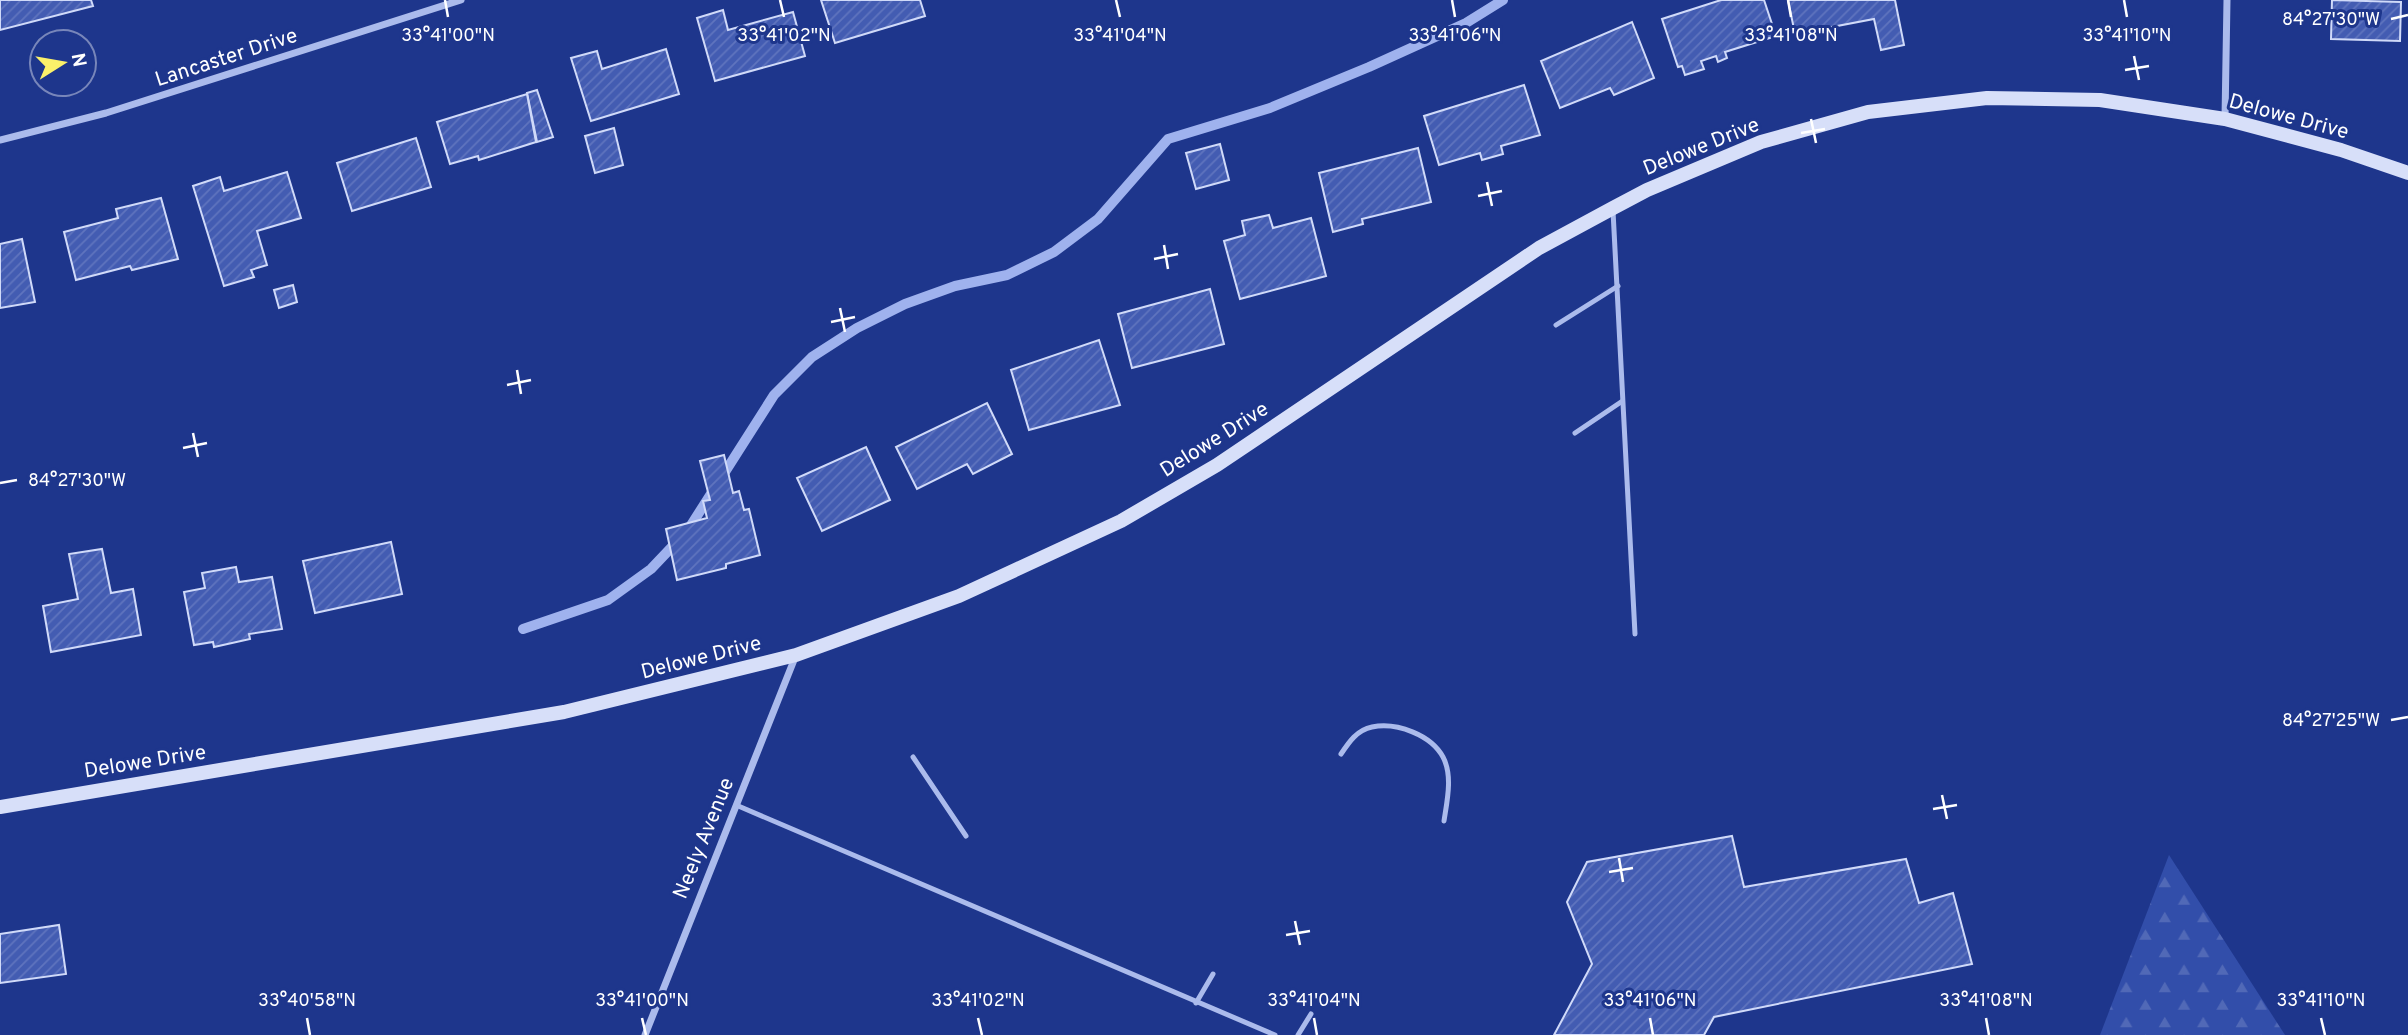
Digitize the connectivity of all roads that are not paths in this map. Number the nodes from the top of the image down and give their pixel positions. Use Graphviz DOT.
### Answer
graph roads {
  1 [pos="461,0"];
  2 [pos="2227,0"];
  3 [pos="2225,119"];
  4 [pos="0,140"];
  5 [pos="2408,173"];
  6 [pos="1613,208"];
  7 [pos="1618,286"];
  8 [pos="1556,325"];
  9 [pos="1621,402"];
  10 [pos="1575,433"];
  11 [pos="1635,634"];
  12 [pos="796,655"];
  13 [pos="1341,754"];
  14 [pos="913,757"];
  15 [pos="736,805"];
  16 [pos="0,807"];
  17 [pos="1444,821"];
  18 [pos="966,836"];
  19 [pos="1213,974"];
  20 [pos="1196,1003"];
  21 [pos="1311,1014"];
  22 [pos="645,1035"];
  23 [pos="1275,1035"];
  24 [pos="1298,1035"];
  1 -- 4 [label="street, Lancaster Drive"];
  2 -- 3 [label="street"];
  3 -- 5 [label="street, Delowe Drive"];
  3 -- 6 [label="street, Delowe Drive"];
  6 -- 7 [label="lane"];
  6 -- 12 [label="street, Delowe Drive"];
  7 -- 8 [label="lane"];
  7 -- 9 [label="lane"];
  9 -- 10 [label="lane"];
  9 -- 11 [label="lane"];
  12 -- 15 [label="street, Neely Avenue"];
  12 -- 16 [label="street, Delowe Drive"];
  13 -- 17 [label="lane"];
  14 -- 18 [label="lane"];
  15 -- 20 [label="lane"];
  15 -- 22 [label="street, Neely Avenue"];
  19 -- 20 [label="lane"];
  20 -- 23 [label="lane"];
  21 -- 24 [label="lane"];
}
